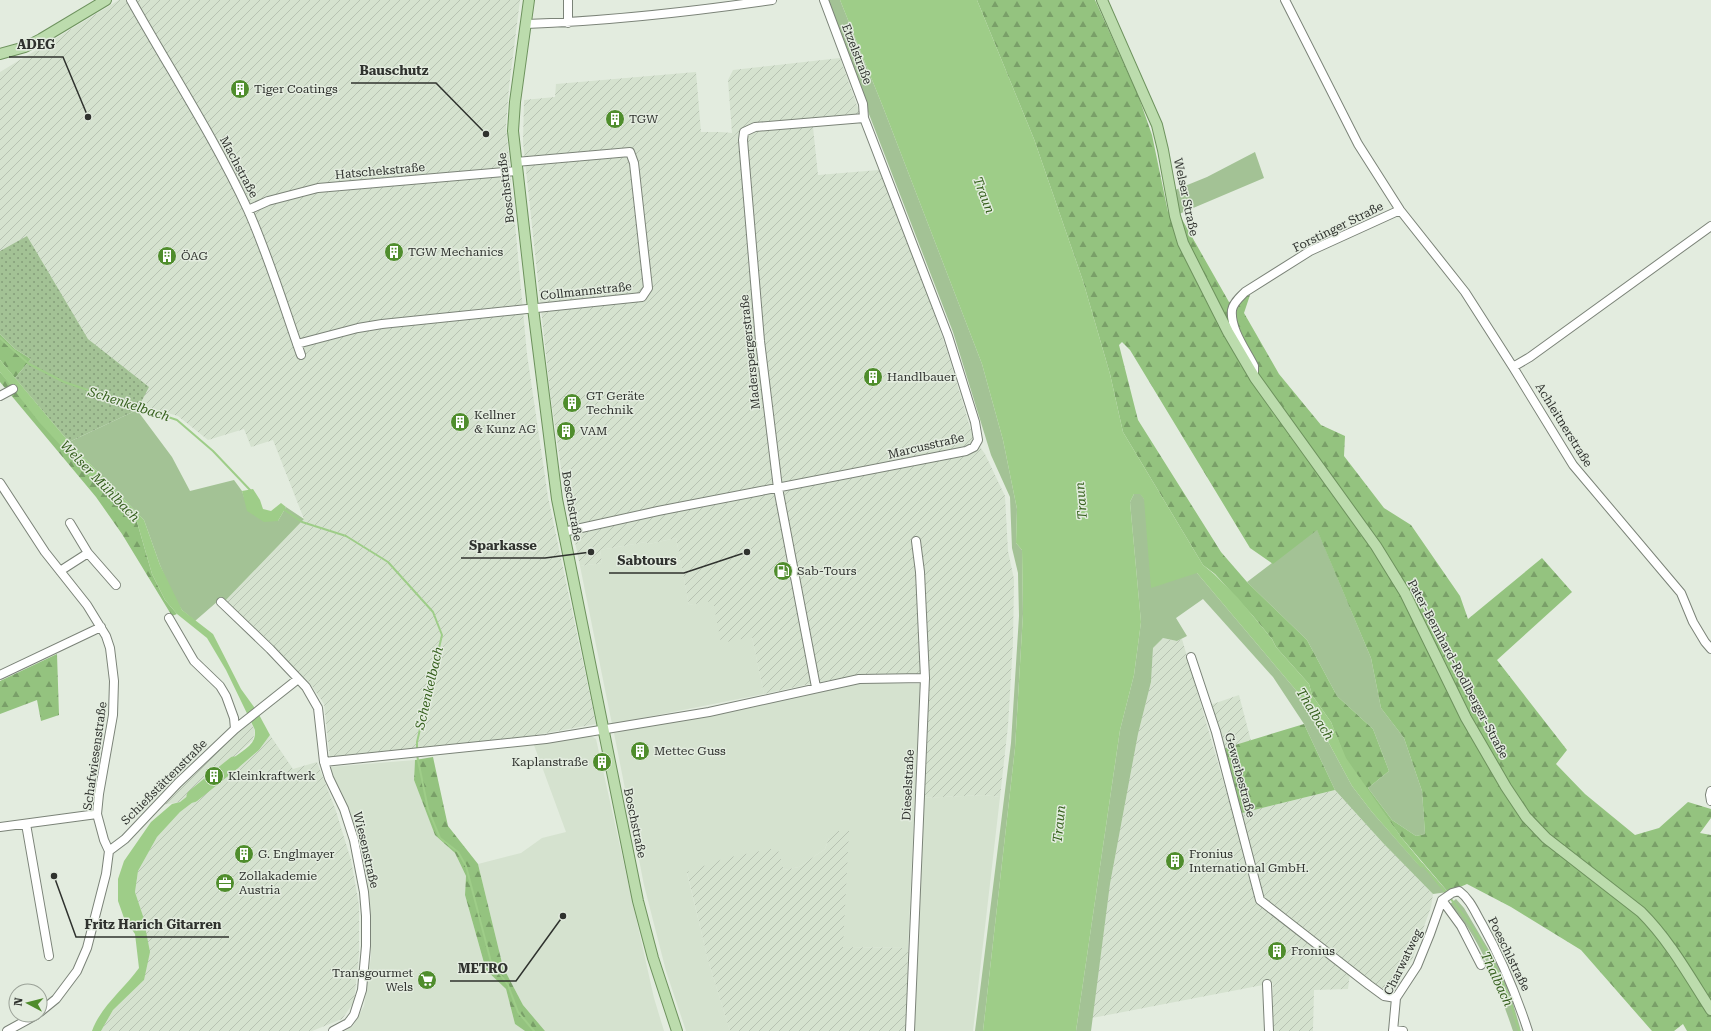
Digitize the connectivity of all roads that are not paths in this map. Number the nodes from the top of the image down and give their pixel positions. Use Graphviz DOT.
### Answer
graph roads {
  1 [pos="106,0"];
  2 [pos="131,0"];
  3 [pos="529,0"];
  4 [pos="568,0"];
  5 [pos="772,0"];
  6 [pos="824,0"];
  7 [pos="1102,0"];
  8 [pos="1285,0"];
  9 [pos="731,3"];
  10 [pos="568,23"];
  11 [pos="526,24"];
  12 [pos="0,54"];
  13 [pos="864,118"];
  14 [pos="516,166"];
  15 [pos="248,210"];
  16 [pos="1400,210"];
  17 [pos="1711,226"];
  18 [pos="532,308"];
  19 [pos="297,344"];
  20 [pos="301,355"];
  21 [pos="1513,367"];
  22 [pos="1255,378"];
  23 [pos="13,389"];
  24 [pos="0,396"];
  25 [pos="1293,429"];
  26 [pos="901,464"];
  27 [pos="904,473"];
  28 [pos="0,483"];
  29 [pos="778,488"];
  30 [pos="70,523"];
  31 [pos="563,532"];
  32 [pos="916,541"];
  33 [pos="88,553"];
  34 [pos="60,571"];
  35 [pos="116,585"];
  36 [pos="221,602"];
  37 [pos="169,618"];
  38 [pos="101,627"];
  39 [pos="1711,649"];
  40 [pos="1191,657"];
  41 [pos="0,675"];
  42 [pos="925,678"];
  43 [pos="298,679"];
  44 [pos="816,688"];
  45 [pos="235,729"];
  46 [pos="603,729"];
  47 [pos="324,762"];
  48 [pos="1711,791"];
  49 [pos="1711,801"];
  50 [pos="97,814"];
  51 [pos="26,824"];
  52 [pos="0,827"];
  53 [pos="109,851"];
  54 [pos="1449,895"];
  55 [pos="50,956"];
  56 [pos="1481,965"];
  57 [pos="1267,984"];
  58 [pos="1396,998"];
  59 [pos="48,1006"];
  60 [pos="1711,1010"];
  61 [pos="22,1023"];
  62 [pos="1393,1030"];
  63 [pos="7,1031"];
  64 [pos="333,1031"];
  65 [pos="677,1031"];
  66 [pos="910,1031"];
  67 [pos="1268,1031"];
  68 [pos="1403,1031"];
  69 [pos="1528,1031"];
  1 -- 12 [label="main road"];
  2 -- 15 [label="street, Machstraße"];
  3 -- 11 [label="main road, Boschstraße"];
  4 -- 10 [label="street"];
  5 -- 9 [label="street"];
  6 -- 13 [label="street, Etzelstraße"];
  7 -- 22 [label="main road, Welser Straße"];
  8 -- 16 [label="street, Forstinger Straße"];
  9 -- 10 [label="street"];
  10 -- 11 [label="street"];
  11 -- 14 [label="main road, Boschstraße"];
  13 -- 26 [label="street, Marcusstraße"];
  13 -- 29 [label="street, Maderspergerstraße"];
  14 -- 15 [label="street, Hatschekstraße"];
  14 -- 18 [label="main road, Boschstraße"];
  14 -- 18 [label="street, Collmannstraße"];
  15 -- 19 [label="street, Machstraße"];
  16 -- 21 [label="street, Achleitnerstraße"];
  16 -- 22 [label="street, Forstinger Straße"];
  17 -- 21 [label="street"];
  18 -- 19 [label="street, Collmannstraße"];
  18 -- 31 [label="main road, Boschstraße"];
  19 -- 20 [label="street, Machstraße"];
  21 -- 39 [label="street, Achleitnerstraße"];
  22 -- 25 [label="main road, Welser Straße"];
  23 -- 24 [label="street"];
  25 -- 60 [label="main road, Pater-Bernhard-Rodlberger-Straße"];
  26 -- 27 [label="street"];
  26 -- 29 [label="street, Marcusstraße"];
  28 -- 34 [label="street, Schafwiesenstraße"];
  29 -- 31 [label="street, Marcusstraße"];
  29 -- 44 [label="street, Maderspergerstraße"];
  30 -- 33 [label="street"];
  31 -- 46 [label="main road, Boschstraße"];
  32 -- 42 [label="street, Dieselstraße"];
  33 -- 34 [label="street"];
  33 -- 35 [label="street"];
  34 -- 38 [label="street, Schafwiesenstraße"];
  36 -- 43 [label="street"];
  37 -- 45 [label="street"];
  38 -- 41 [label="street"];
  38 -- 50 [label="street, Schafwiesenstraße"];
  40 -- 58 [label="street, Gewerbestraße"];
  42 -- 44 [label="street"];
  42 -- 66 [label="street, Dieselstraße"];
  43 -- 45 [label="street, Schießstättenstraße"];
  43 -- 47 [label="street"];
  44 -- 46 [label="street"];
  45 -- 53 [label="street, Schießstättenstraße"];
  46 -- 47 [label="street"];
  46 -- 65 [label="main road, Boschstraße"];
  47 -- 64 [label="street, Wiesenstraße"];
  48 -- 49 [label="street"];
  50 -- 51 [label="street"];
  50 -- 53 [label="street, Schafwiesenstraße"];
  51 -- 52 [label="street"];
  51 -- 55 [label="street"];
  53 -- 59 [label="street"];
  54 -- 56 [label="street"];
  54 -- 58 [label="street, Charwatweg"];
  54 -- 69 [label="street, Poeschlstraße"];
  57 -- 67 [label="street"];
  58 -- 62 [label="street, Charwatweg"];
  61 -- 63 [label="street"];
  62 -- 68 [label="street"];
}
